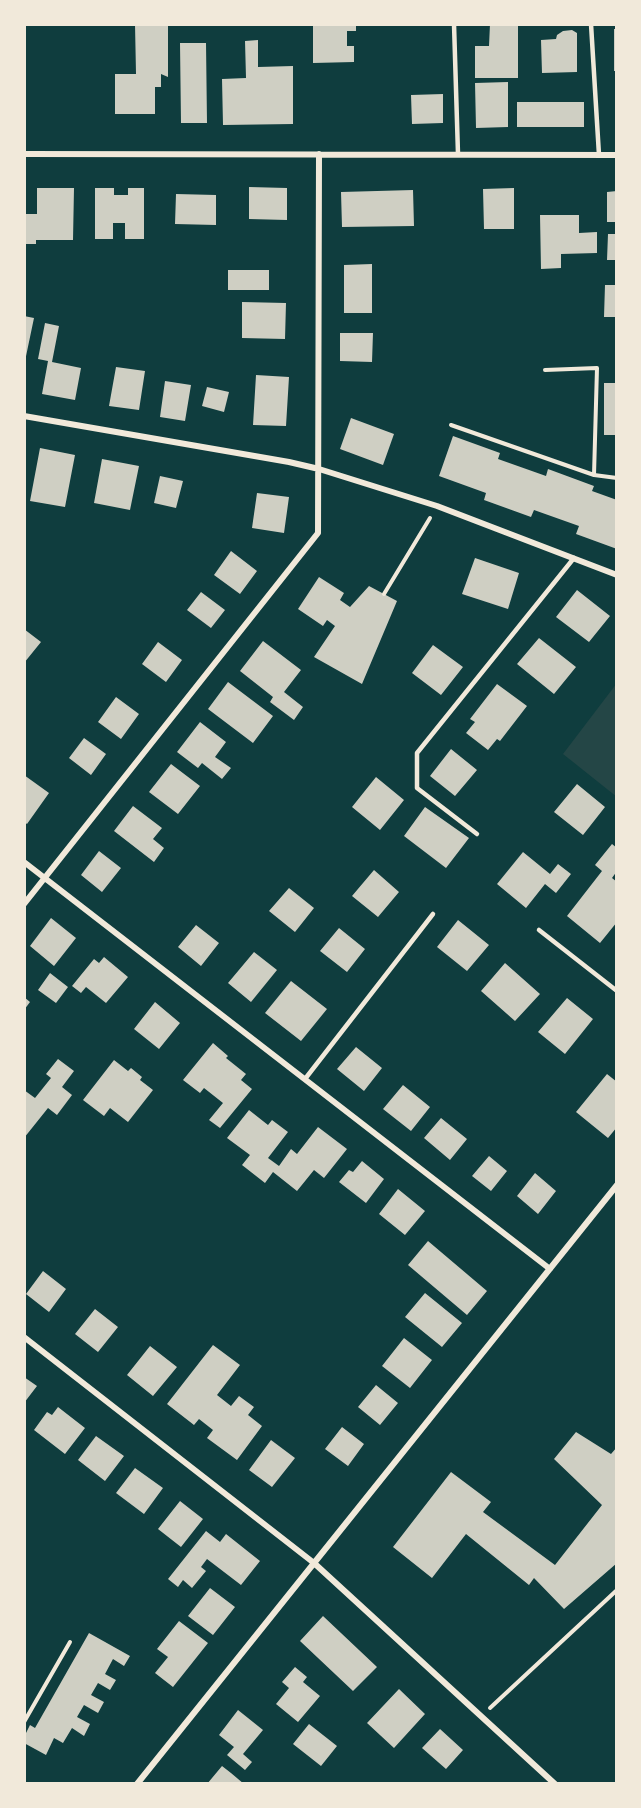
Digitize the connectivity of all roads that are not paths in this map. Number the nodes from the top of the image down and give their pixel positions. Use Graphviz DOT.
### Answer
graph roads {
  1 [pos="454,24"];
  2 [pos="591,24"];
  3 [pos="24,154"];
  4 [pos="319,154"];
  5 [pos="458,154"];
  6 [pos="599,155"];
  7 [pos="617,155"];
  8 [pos="24,416"];
  9 [pos="319,469"];
  10 [pos="574,558"];
  11 [pos="617,575"];
  12 [pos="477,834"];
  13 [pos="24,862"];
  14 [pos="44,879"];
  15 [pos="24,904"];
  16 [pos="433,914"];
  17 [pos="539,930"];
  18 [pos="617,991"];
  19 [pos="305,1079"];
  20 [pos="617,1185"];
  21 [pos="550,1269"];
  22 [pos="24,1337"];
  23 [pos="314,1563"];
  24 [pos="137,1784"];
  25 [pos="555,1784"];
  1 -- 5 [label="lane"];
  2 -- 6 [label="lane"];
  3 -- 4 [label="street"];
  4 -- 5 [label="street"];
  4 -- 9 [label="street"];
  5 -- 6 [label="street"];
  6 -- 7 [label="street"];
  8 -- 9 [label="street"];
  9 -- 10 [label="street"];
  9 -- 14 [label="street"];
  10 -- 11 [label="street"];
  10 -- 12 [label="lane"];
  13 -- 14 [label="street"];
  14 -- 15 [label="street"];
  14 -- 19 [label="street"];
  16 -- 19 [label="lane"];
  17 -- 18 [label="lane"];
  19 -- 21 [label="street"];
  20 -- 21 [label="street"];
  21 -- 23 [label="street"];
  22 -- 23 [label="street"];
  23 -- 24 [label="street"];
  23 -- 25 [label="street"];
}
